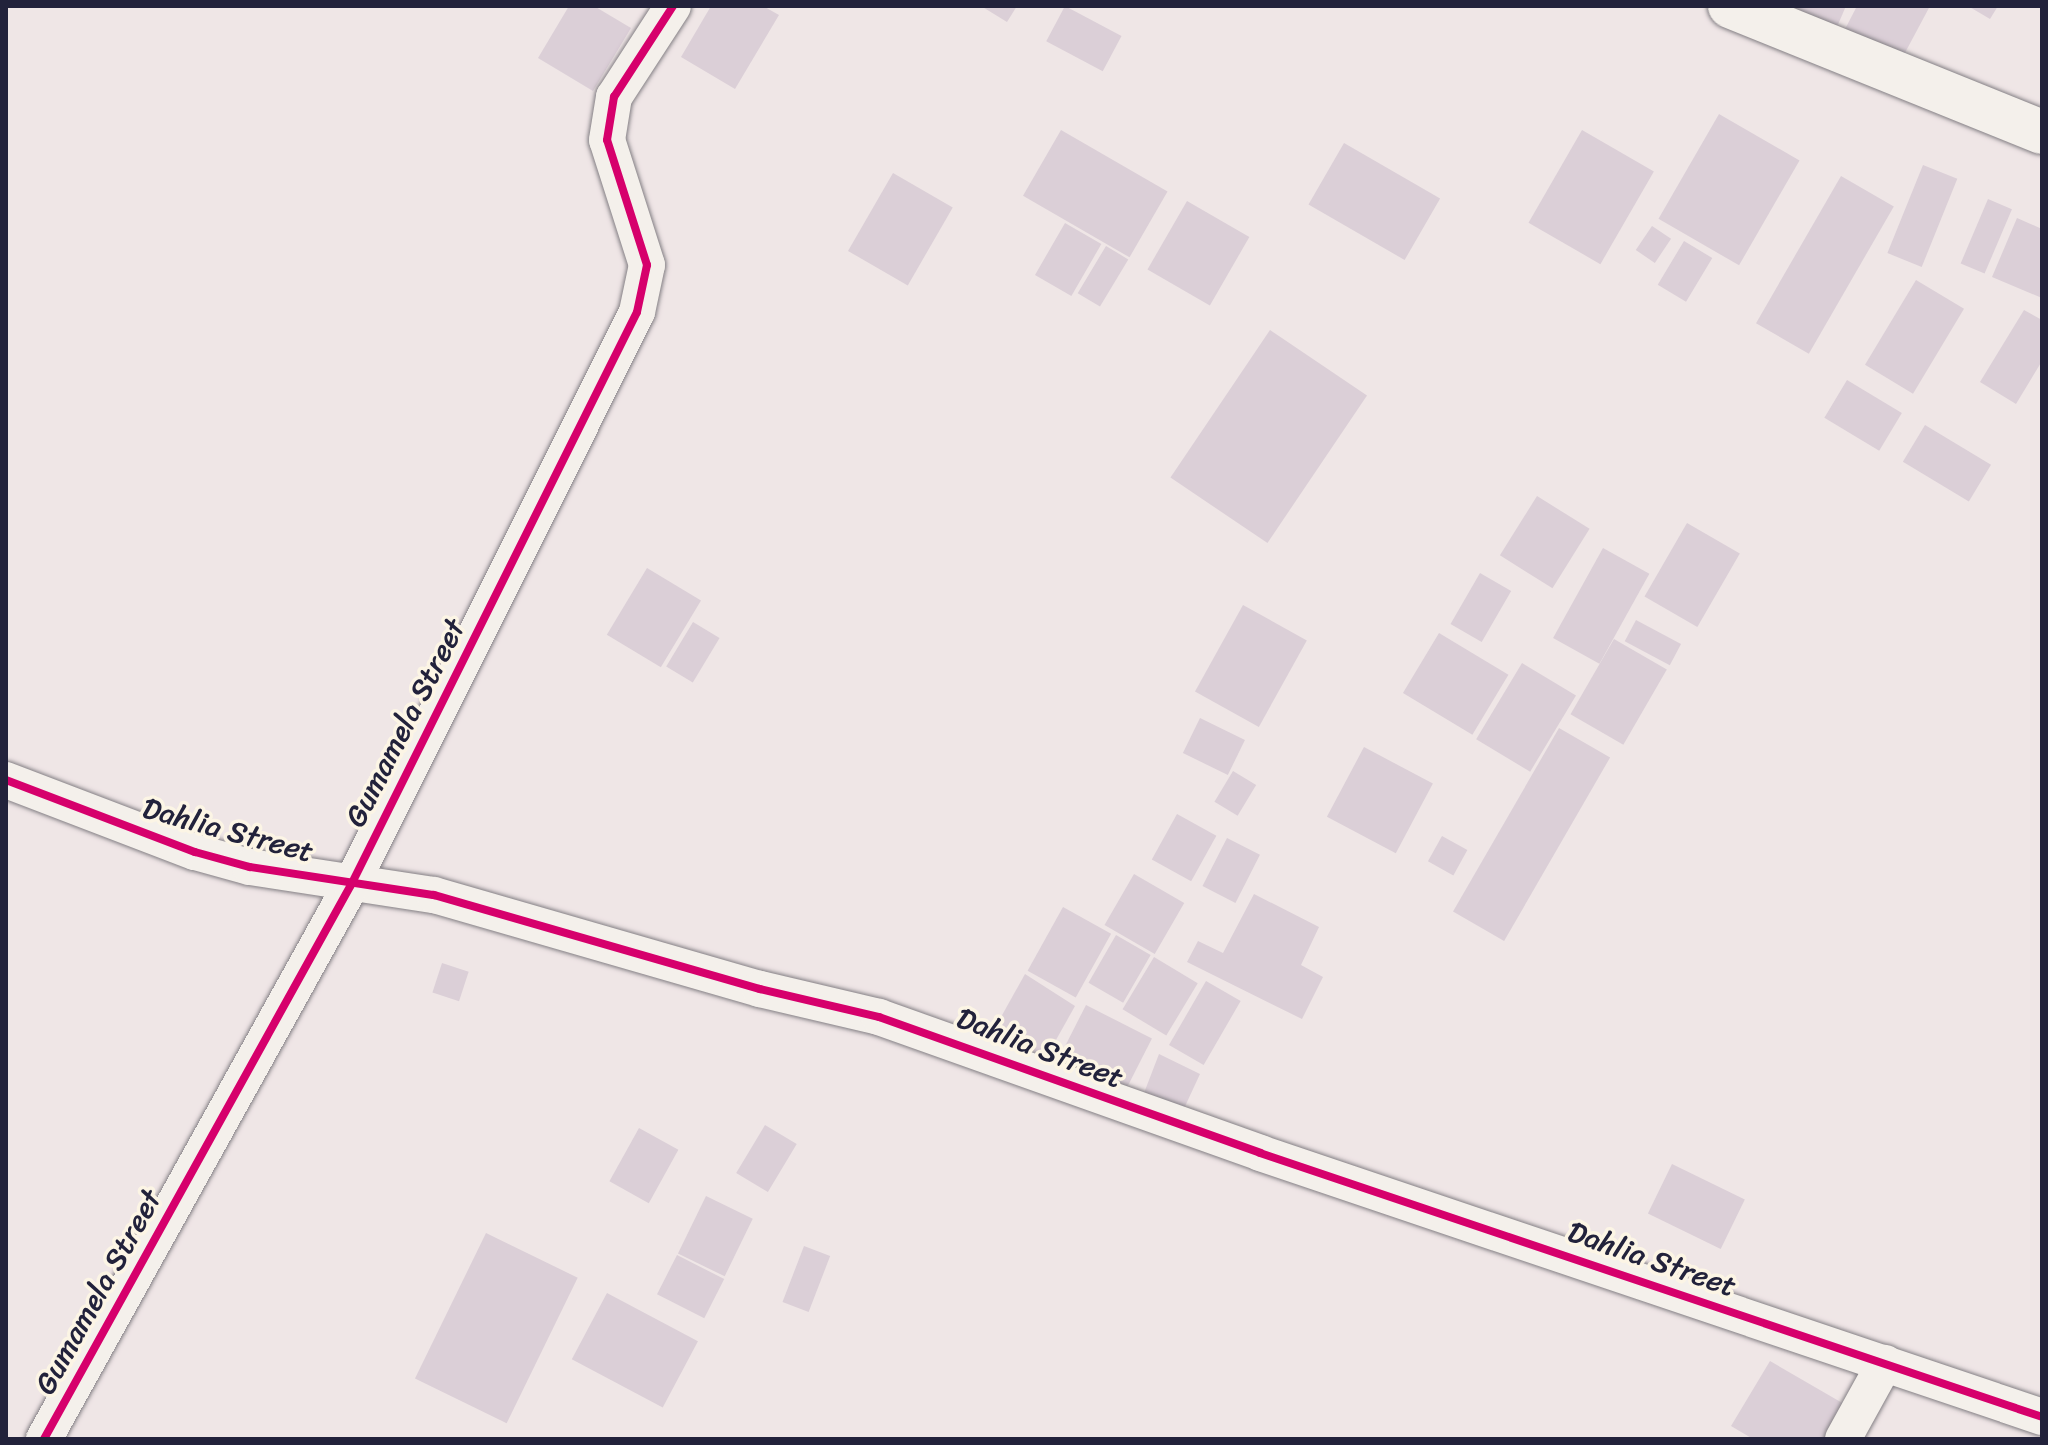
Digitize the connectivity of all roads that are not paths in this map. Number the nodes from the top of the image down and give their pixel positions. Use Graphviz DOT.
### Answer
graph roads {
  1 [pos="673,6"];
  2 [pos="1730,6"];
  3 [pos="2042,132"];
  4 [pos="6,780"];
  5 [pos="351,885"];
  6 [pos="1885,1363"];
  7 [pos="2042,1417"];
  8 [pos="44,1439"];
  9 [pos="1843,1439"];
  1 -- 5 [label="street, Gumamela Street"];
  2 -- 3 [label="street"];
  4 -- 5 [label="street, Dahlia Street"];
  5 -- 6 [label="street, Dahlia Street"];
  5 -- 8 [label="street, Gumamela Street"];
  6 -- 7 [label="street, Dahlia Street"];
  6 -- 9 [label="street"];
}
